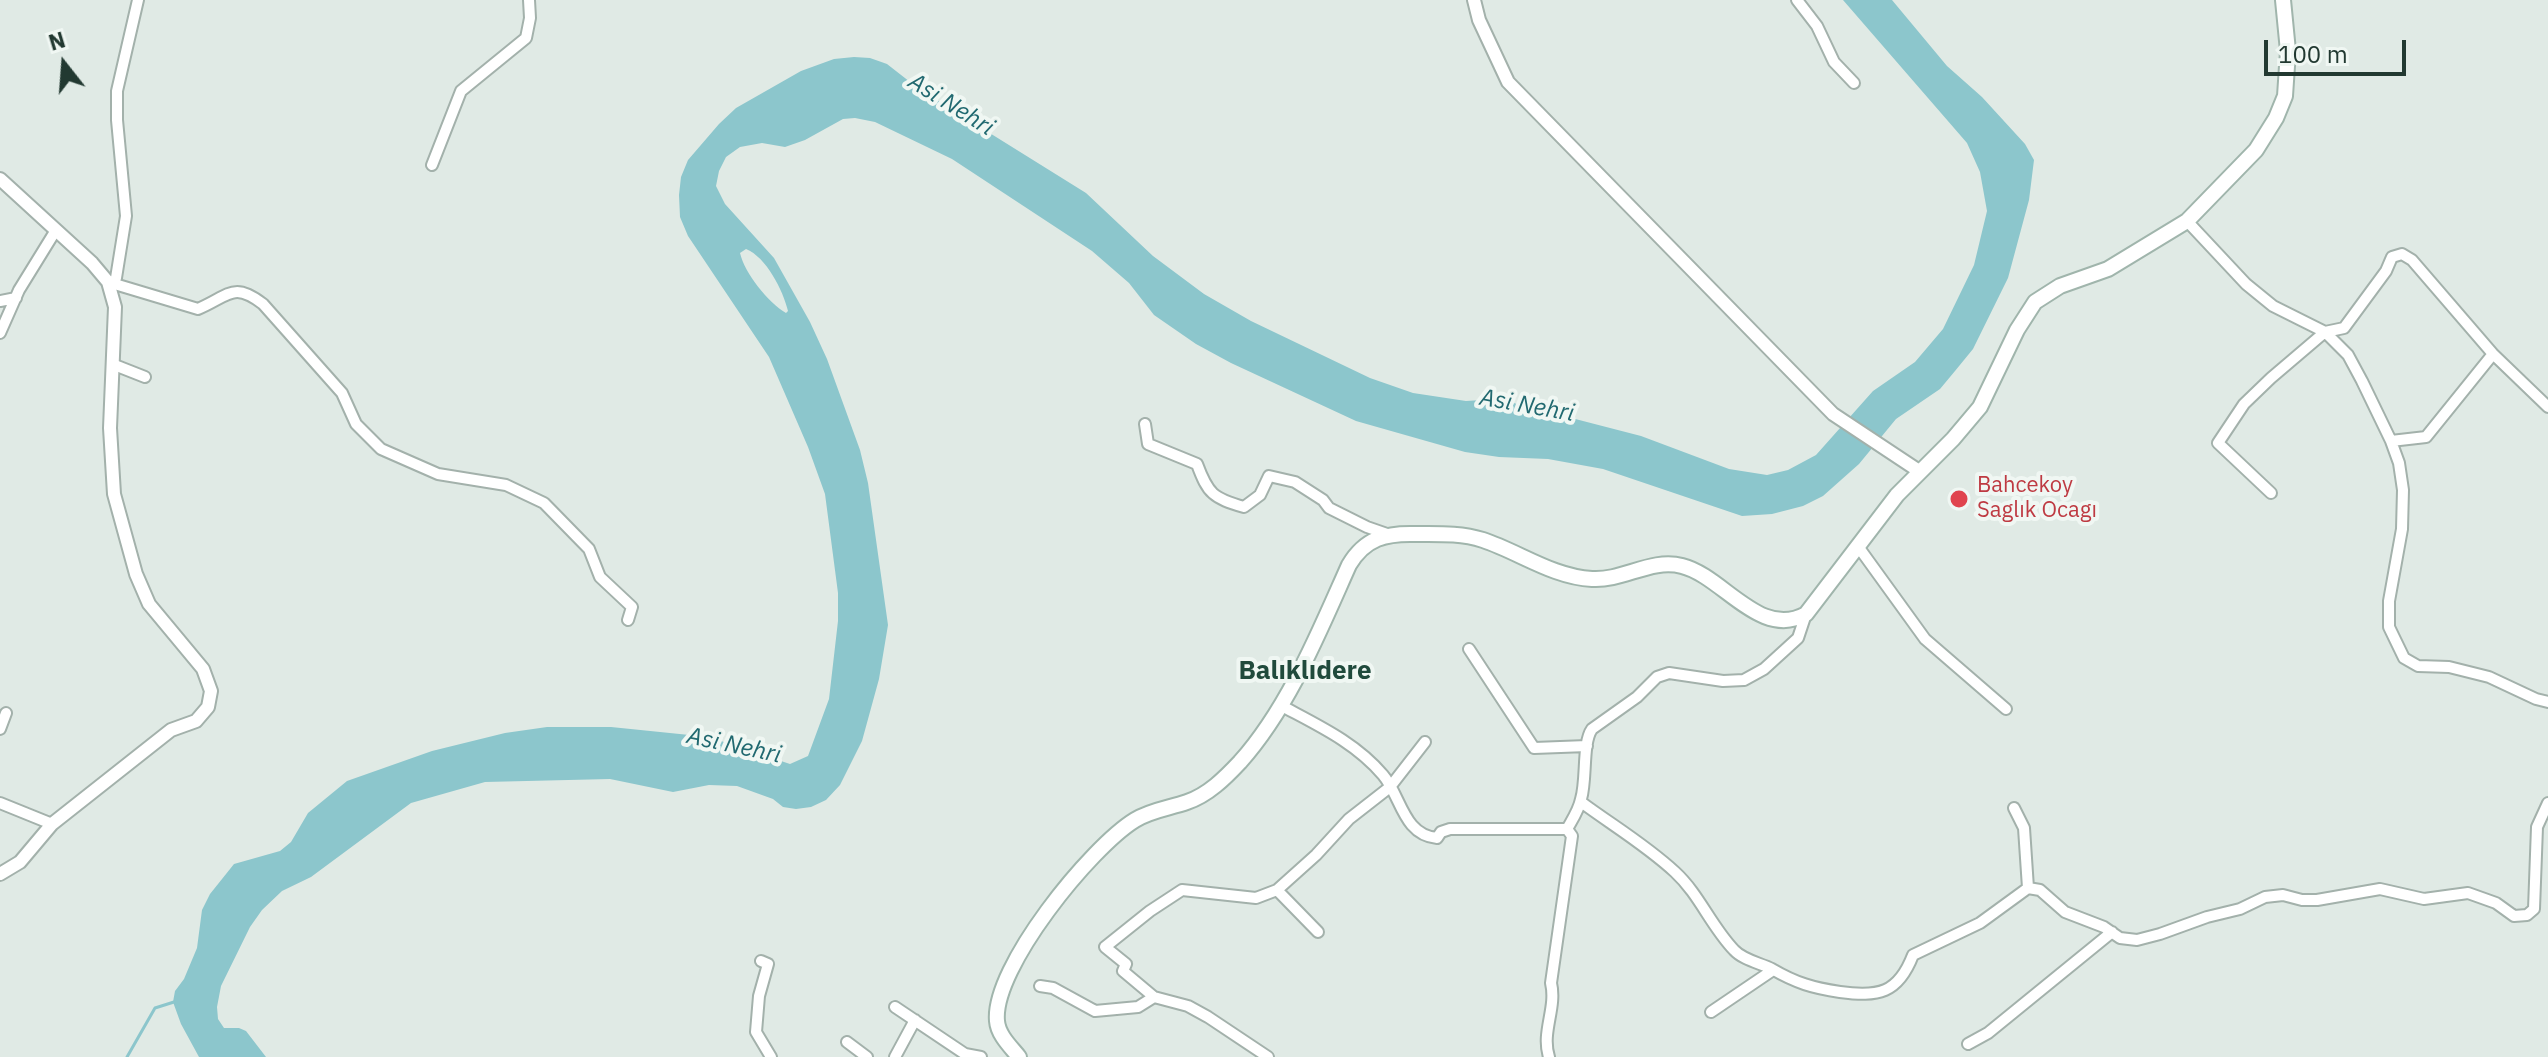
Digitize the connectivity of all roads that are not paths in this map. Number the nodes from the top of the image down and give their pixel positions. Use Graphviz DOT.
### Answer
graph roads {
  1 [pos="138,0"];
  2 [pos="529,0"];
  3 [pos="1474,0"];
  4 [pos="1797,0"];
  5 [pos="2283,0"];
  6 [pos="1854,83"];
  7 [pos="432,165"];
  8 [pos="0,179"];
  9 [pos="2187,221"];
  10 [pos="56,230"];
  11 [pos="110,283"];
  12 [pos="16,298"];
  13 [pos="0,301"];
  14 [pos="2325,332"];
  15 [pos="0,333"];
  16 [pos="2493,354"];
  17 [pos="112,364"];
  18 [pos="145,377"];
  19 [pos="2548,407"];
  20 [pos="1145,424"];
  21 [pos="2391,441"];
  22 [pos="1913,468"];
  23 [pos="2271,493"];
  24 [pos="1390,535"];
  25 [pos="1857,545"];
  26 [pos="1806,614"];
  27 [pos="628,620"];
  28 [pos="1469,649"];
  29 [pos="2548,702"];
  30 [pos="1280,705"];
  31 [pos="2006,709"];
  32 [pos="6,713"];
  33 [pos="0,729"];
  34 [pos="1425,742"];
  35 [pos="1587,746"];
  36 [pos="1390,787"];
  37 [pos="1581,802"];
  38 [pos="0,803"];
  39 [pos="2548,803"];
  40 [pos="2014,808"];
  41 [pos="52,824"];
  42 [pos="1567,829"];
  43 [pos="0,874"];
  44 [pos="2028,888"];
  45 [pos="1277,890"];
  46 [pos="1318,932"];
  47 [pos="2112,932"];
  48 [pos="761,961"];
  49 [pos="1773,970"];
  50 [pos="1040,986"];
  51 [pos="1154,997"];
  52 [pos="895,1007"];
  53 [pos="1711,1012"];
  54 [pos="915,1020"];
  55 [pos="847,1042"];
  56 [pos="1968,1044"];
  57 [pos="771,1057"];
  58 [pos="867,1057"];
  59 [pos="895,1057"];
  60 [pos="981,1057"];
  61 [pos="1019,1057"];
  62 [pos="1268,1057"];
  63 [pos="1549,1057"];
  1 -- 11 [label="street"];
  2 -- 7 [label="street"];
  3 -- 22 [label="street"];
  4 -- 6 [label="street"];
  5 -- 9 [label="main road"];
  8 -- 10 [label="street"];
  9 -- 14 [label="street"];
  9 -- 22 [label="main road"];
  10 -- 11 [label="street"];
  10 -- 12 [label="street"];
  11 -- 17 [label="street"];
  11 -- 27 [label="street"];
  12 -- 13 [label="street"];
  12 -- 15 [label="street"];
  14 -- 16 [label="street"];
  14 -- 21 [label="street"];
  14 -- 23 [label="street"];
  16 -- 19 [label="street"];
  16 -- 21 [label="street"];
  17 -- 18 [label="street"];
  17 -- 41 [label="street"];
  20 -- 24 [label="street"];
  21 -- 29 [label="street"];
  22 -- 25 [label="main road"];
  24 -- 26 [label="main road"];
  24 -- 30 [label="main road"];
  25 -- 26 [label="main road"];
  25 -- 31 [label="street"];
  26 -- 35 [label="street"];
  28 -- 35 [label="street"];
  30 -- 36 [label="street"];
  30 -- 61 [label="main road"];
  32 -- 33 [label="street"];
  34 -- 36 [label="street"];
  35 -- 37 [label="street"];
  36 -- 42 [label="street"];
  36 -- 45 [label="street"];
  37 -- 42 [label="street"];
  37 -- 49 [label="street"];
  38 -- 41 [label="street"];
  39 -- 47 [label="street"];
  40 -- 44 [label="street"];
  41 -- 43 [label="street"];
  42 -- 63 [label="street"];
  44 -- 47 [label="street"];
  44 -- 49 [label="street"];
  45 -- 46 [label="street"];
  45 -- 51 [label="street"];
  47 -- 56 [label="street"];
  48 -- 57 [label="street"];
  49 -- 53 [label="street"];
  50 -- 51 [label="street"];
  51 -- 62 [label="street"];
  52 -- 54 [label="street"];
  54 -- 59 [label="street"];
  54 -- 60 [label="street"];
  55 -- 58 [label="street"];
}
